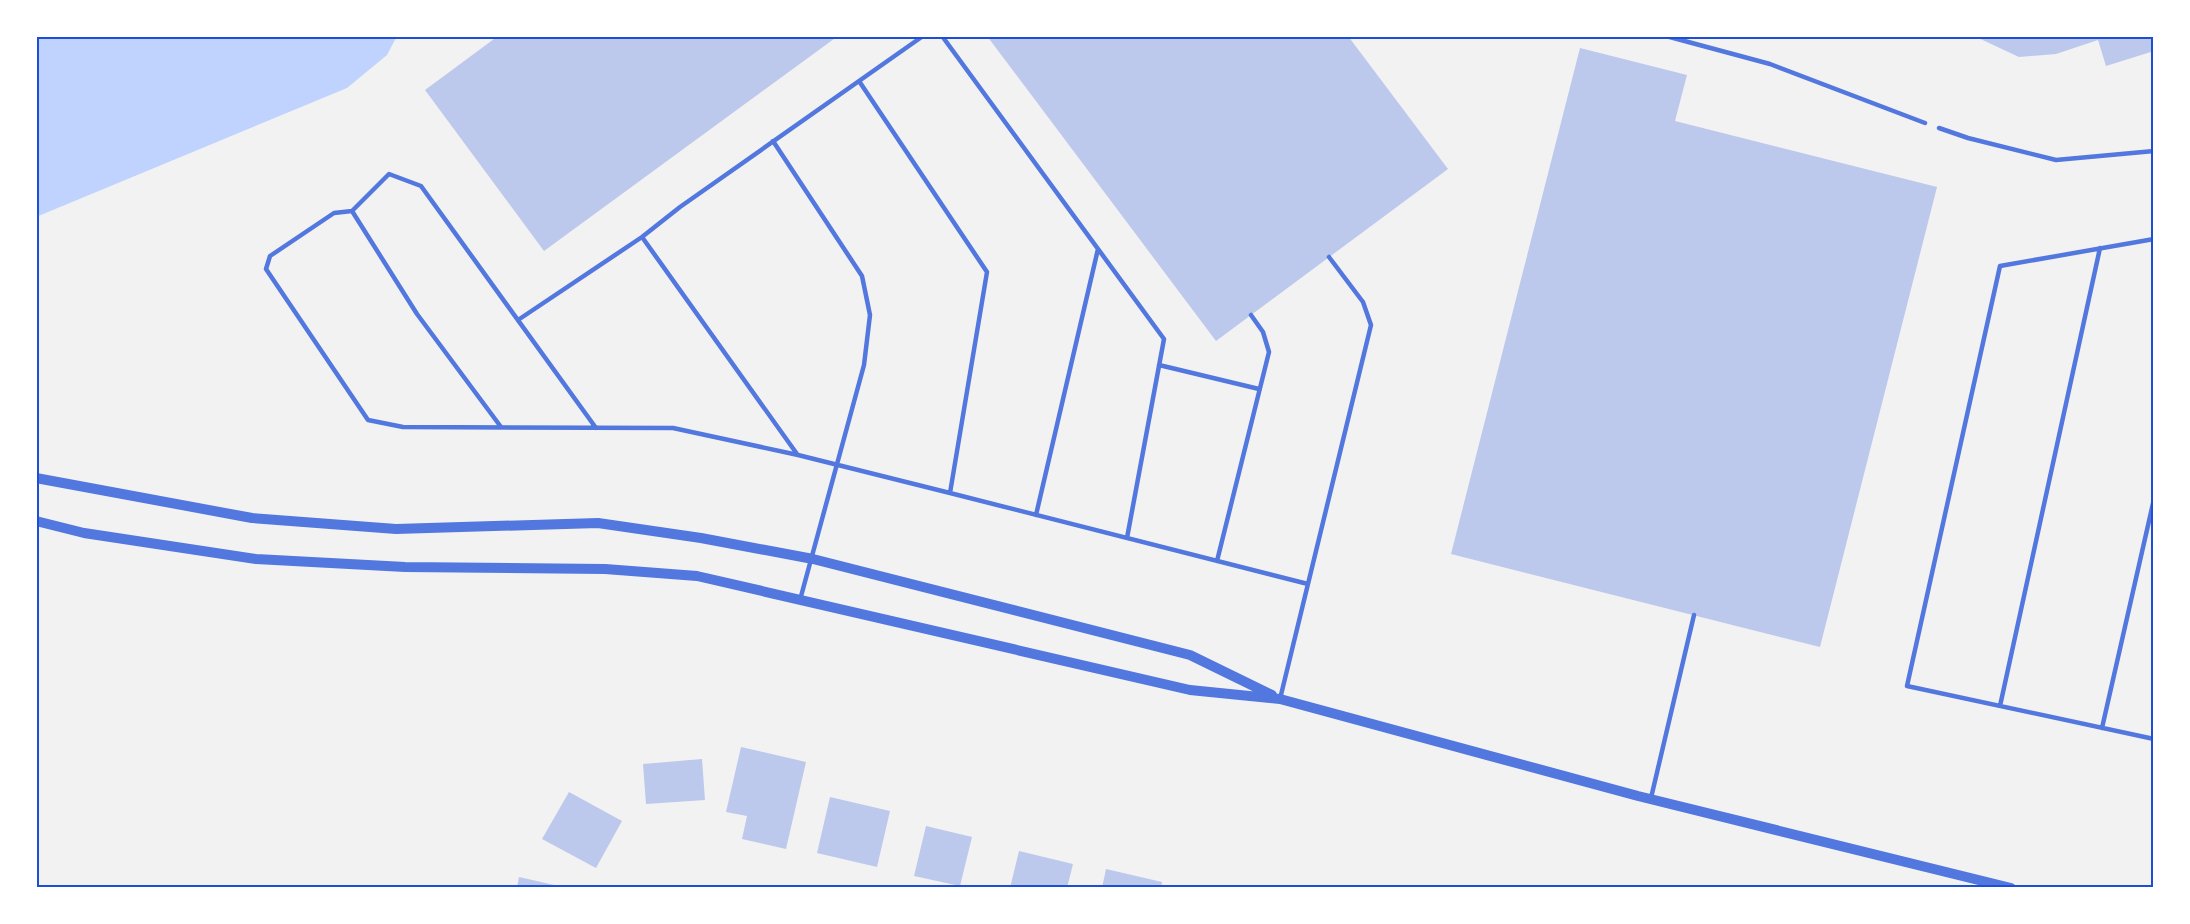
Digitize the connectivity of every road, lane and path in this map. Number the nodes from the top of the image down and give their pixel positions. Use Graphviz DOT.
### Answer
graph roads {
  1 [pos="923,36"];
  2 [pos="942,36"];
  3 [pos="1666,36"];
  4 [pos="859,81"];
  5 [pos="1925,123"];
  6 [pos="1939,128"];
  7 [pos="773,141"];
  8 [pos="2154,151"];
  9 [pos="352,210"];
  10 [pos="642,237"];
  11 [pos="2154,239"];
  12 [pos="2100,248"];
  13 [pos="1098,249"];
  14 [pos="1329,257"];
  15 [pos="1251,315"];
  16 [pos="518,320"];
  17 [pos="1159,365"];
  18 [pos="1260,389"];
  19 [pos="501,427"];
  20 [pos="596,428"];
  21 [pos="798,456"];
  22 [pos="838,465"];
  23 [pos="36,478"];
  24 [pos="950,493"];
  25 [pos="2154,499"];
  26 [pos="1036,515"];
  27 [pos="36,521"];
  28 [pos="1127,538"];
  29 [pos="813,559"];
  30 [pos="1217,561"];
  31 [pos="1308,584"];
  32 [pos="800,600"];
  33 [pos="1694,615"];
  34 [pos="1280,699"];
  35 [pos="2000,706"];
  36 [pos="2102,728"];
  37 [pos="2154,739"];
  38 [pos="1651,798"];
  39 [pos="2011,888"];
  1 -- 4 [label="lane"];
  2 -- 13 [label="lane"];
  3 -- 5 [label="lane"];
  4 -- 7 [label="lane"];
  4 -- 24 [label="lane"];
  6 -- 8 [label="lane"];
  7 -- 10 [label="lane"];
  7 -- 22 [label="lane"];
  9 -- 16 [label="lane"];
  9 -- 19 [label="lane"];
  9 -- 19 [label="lane"];
  10 -- 16 [label="lane"];
  10 -- 21 [label="lane"];
  11 -- 12 [label="lane"];
  12 -- 35 [label="lane"];
  12 -- 35 [label="lane"];
  13 -- 17 [label="lane"];
  13 -- 26 [label="lane"];
  14 -- 31 [label="lane"];
  15 -- 18 [label="lane"];
  16 -- 20 [label="lane"];
  17 -- 18 [label="lane"];
  17 -- 28 [label="lane"];
  18 -- 30 [label="lane"];
  19 -- 20 [label="lane"];
  20 -- 21 [label="lane"];
  21 -- 22 [label="lane"];
  22 -- 24 [label="lane"];
  22 -- 29 [label="lane"];
  23 -- 29 [label="street"];
  24 -- 26 [label="lane"];
  25 -- 36 [label="lane"];
  26 -- 28 [label="lane"];
  27 -- 32 [label="street"];
  28 -- 30 [label="lane"];
  29 -- 32 [label="lane"];
  29 -- 34 [label="street"];
  30 -- 31 [label="lane"];
  31 -- 34 [label="lane"];
  32 -- 34 [label="street"];
  33 -- 38 [label="lane"];
  34 -- 38 [label="street"];
  35 -- 36 [label="lane"];
  36 -- 37 [label="lane"];
  38 -- 39 [label="street"];
}
